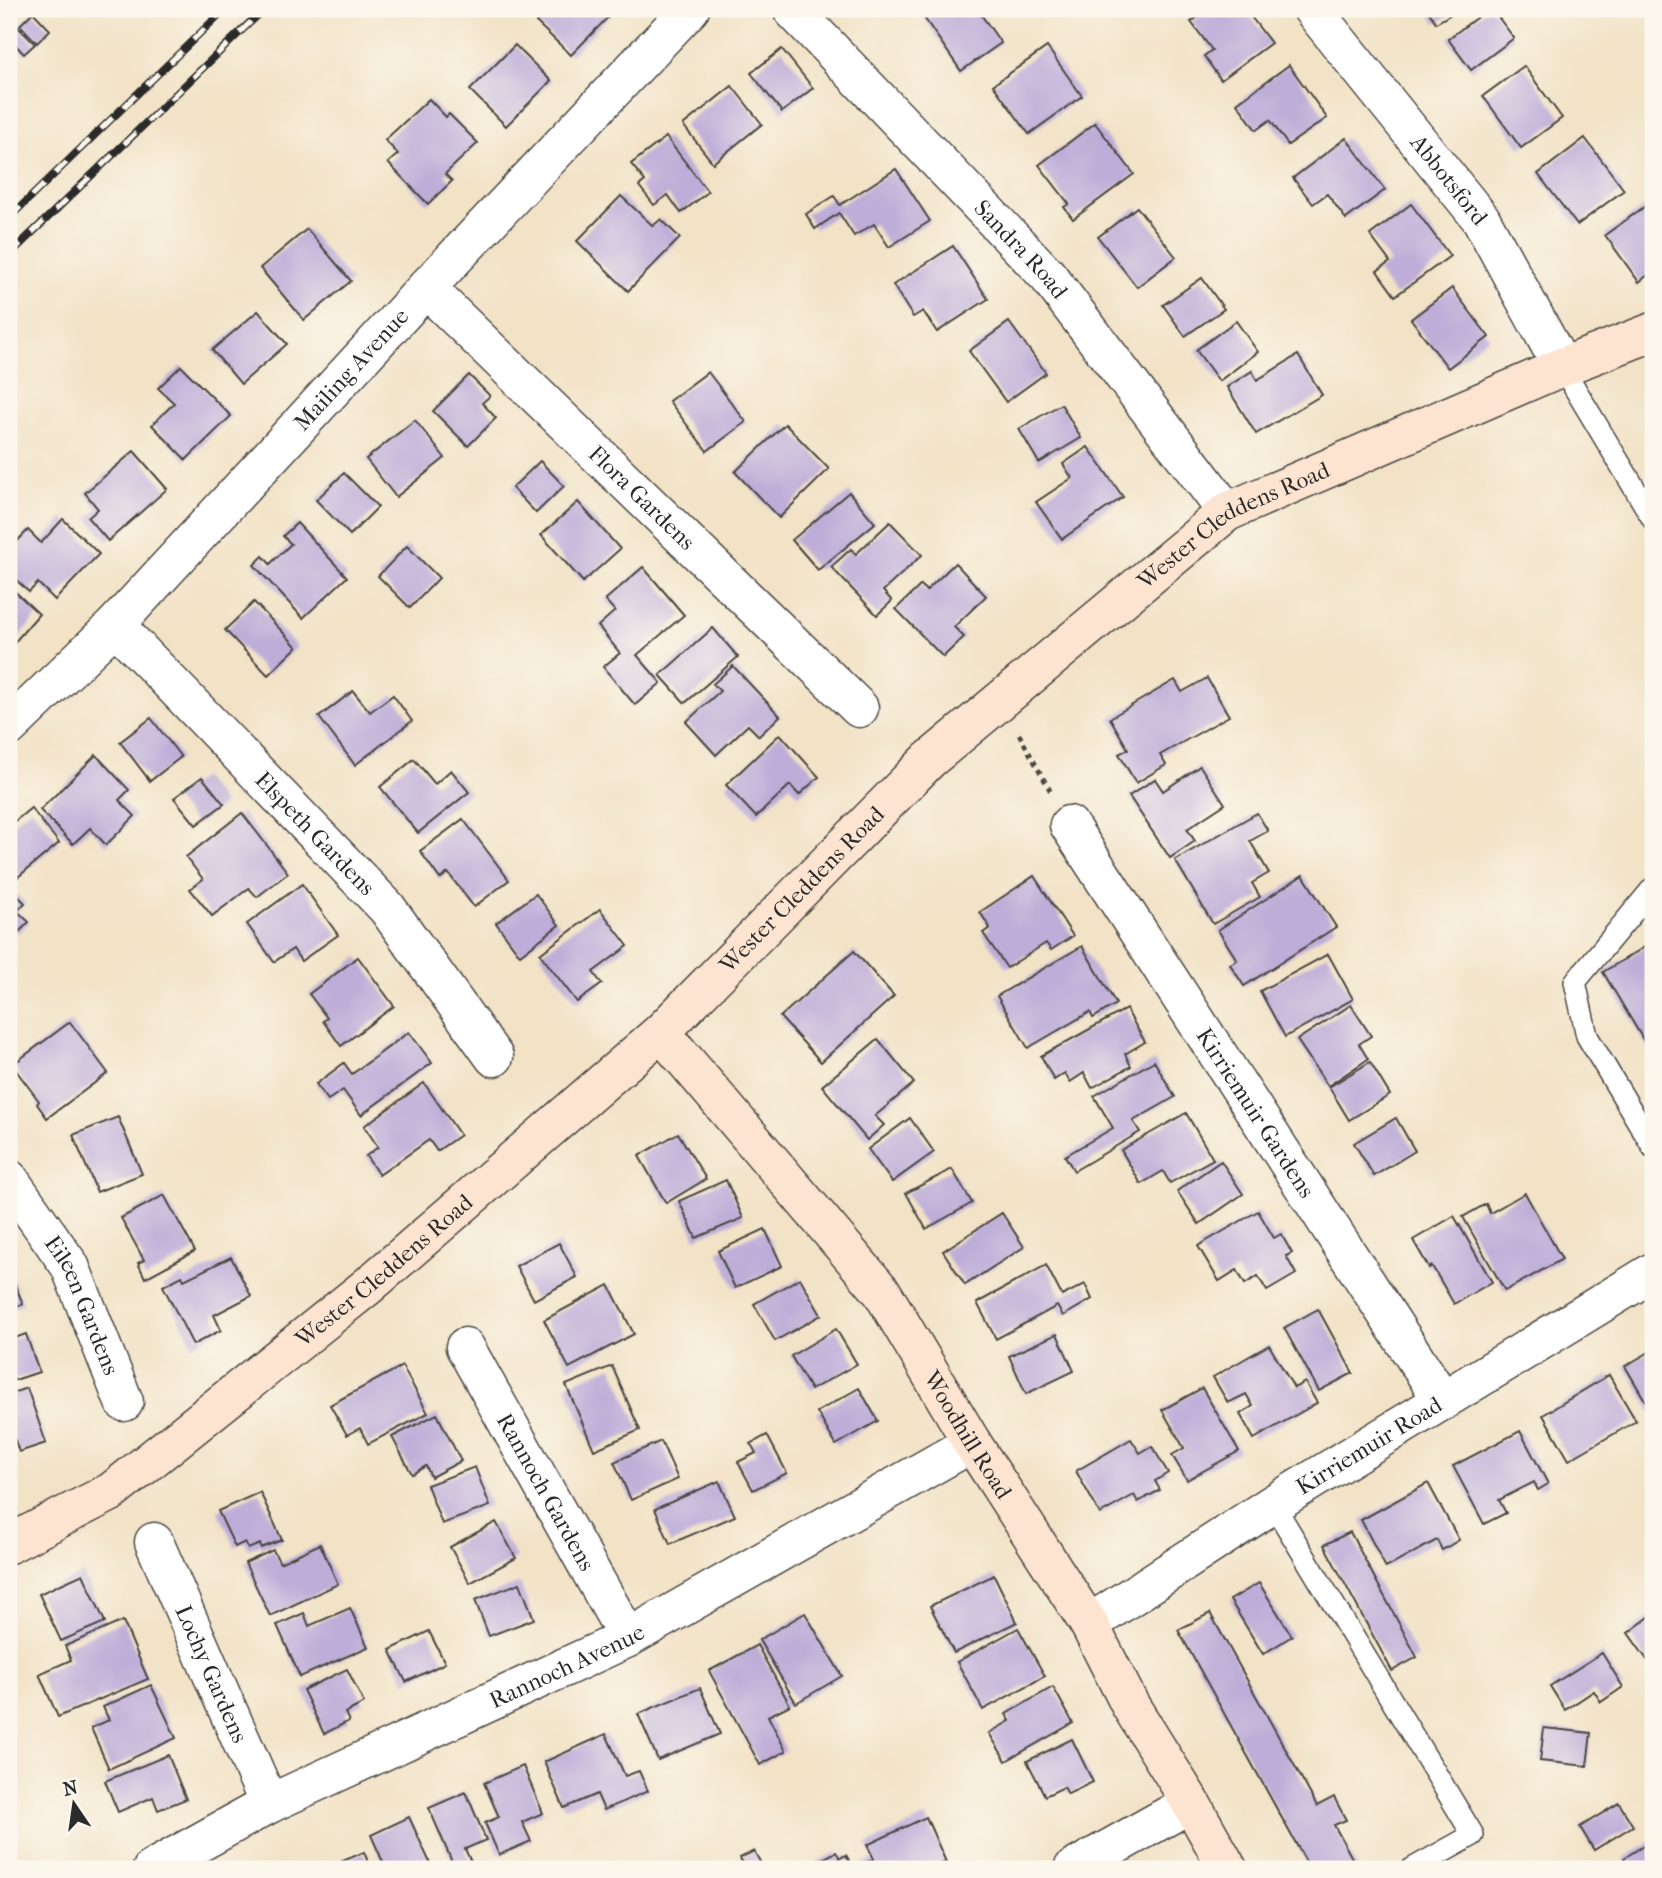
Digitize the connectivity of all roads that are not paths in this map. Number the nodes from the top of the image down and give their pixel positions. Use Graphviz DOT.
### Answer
graph roads {
  1 [pos="690,9"];
  2 [pos="792,9"];
  3 [pos="1312,9"];
  4 [pos="426,288"];
  5 [pos="1653,332"];
  6 [pos="1562,367"];
  7 [pos="1227,512"];
  8 [pos="1653,519"];
  9 [pos="115,625"];
  10 [pos="859,708"];
  11 [pos="9,727"];
  12 [pos="1069,825"];
  13 [pos="1653,888"];
  14 [pos="662,1032"];
  15 [pos="495,1058"];
  16 [pos="1653,1147"];
  17 [pos="9,1179"];
  18 [pos="1653,1272"];
  19 [pos="465,1347"];
  20 [pos="1443,1401"];
  21 [pos="124,1402"];
  22 [pos="972,1443"];
  23 [pos="1273,1504"];
  24 [pos="154,1542"];
  25 [pos="9,1544"];
  26 [pos="1089,1624"];
  27 [pos="628,1638"];
  28 [pos="1191,1803"];
  29 [pos="269,1804"];
  30 [pos="152,1869"];
  31 [pos="1073,1869"];
  32 [pos="1228,1869"];
  33 [pos="1412,1869"];
  1 -- 4 [label="street, Mailing Avenue"];
  2 -- 7 [label="street, Sandra Road"];
  3 -- 6 [label="street, Abbotsford"];
  4 -- 9 [label="street, Mailing Avenue"];
  4 -- 10 [label="street, Flora Gardens"];
  5 -- 6 [label="street, Wester Cleddens Road"];
  6 -- 7 [label="street, Wester Cleddens Road"];
  6 -- 8 [label="lane"];
  7 -- 14 [label="street, Wester Cleddens Road"];
  9 -- 11 [label="street, Mailing Avenue"];
  9 -- 15 [label="street, Elspeth Gardens"];
  12 -- 20 [label="street, Kirriemuir Gardens"];
  13 -- 16 [label="lane"];
  14 -- 22 [label="street, Woodhill Road"];
  14 -- 25 [label="street, Wester Cleddens Road"];
  17 -- 21 [label="street, Eileen Gardens"];
  18 -- 20 [label="street, Kirriemuir Road"];
  19 -- 27 [label="street, Rannoch Gardens"];
  20 -- 23 [label="street, Kirriemuir Road"];
  22 -- 26 [label="street, Woodhill Road"];
  22 -- 27 [label="street, Rannoch Avenue"];
  23 -- 26 [label="street, Kirriemuir Road"];
  23 -- 33 [label="lane"];
  24 -- 29 [label="street, Lochy Gardens"];
  26 -- 28 [label="street, Woodhill Road"];
  27 -- 29 [label="street, Rannoch Avenue"];
  28 -- 31 [label="street"];
  28 -- 32 [label="street, Woodhill Road"];
  29 -- 30 [label="street, Rannoch Avenue"];
}
